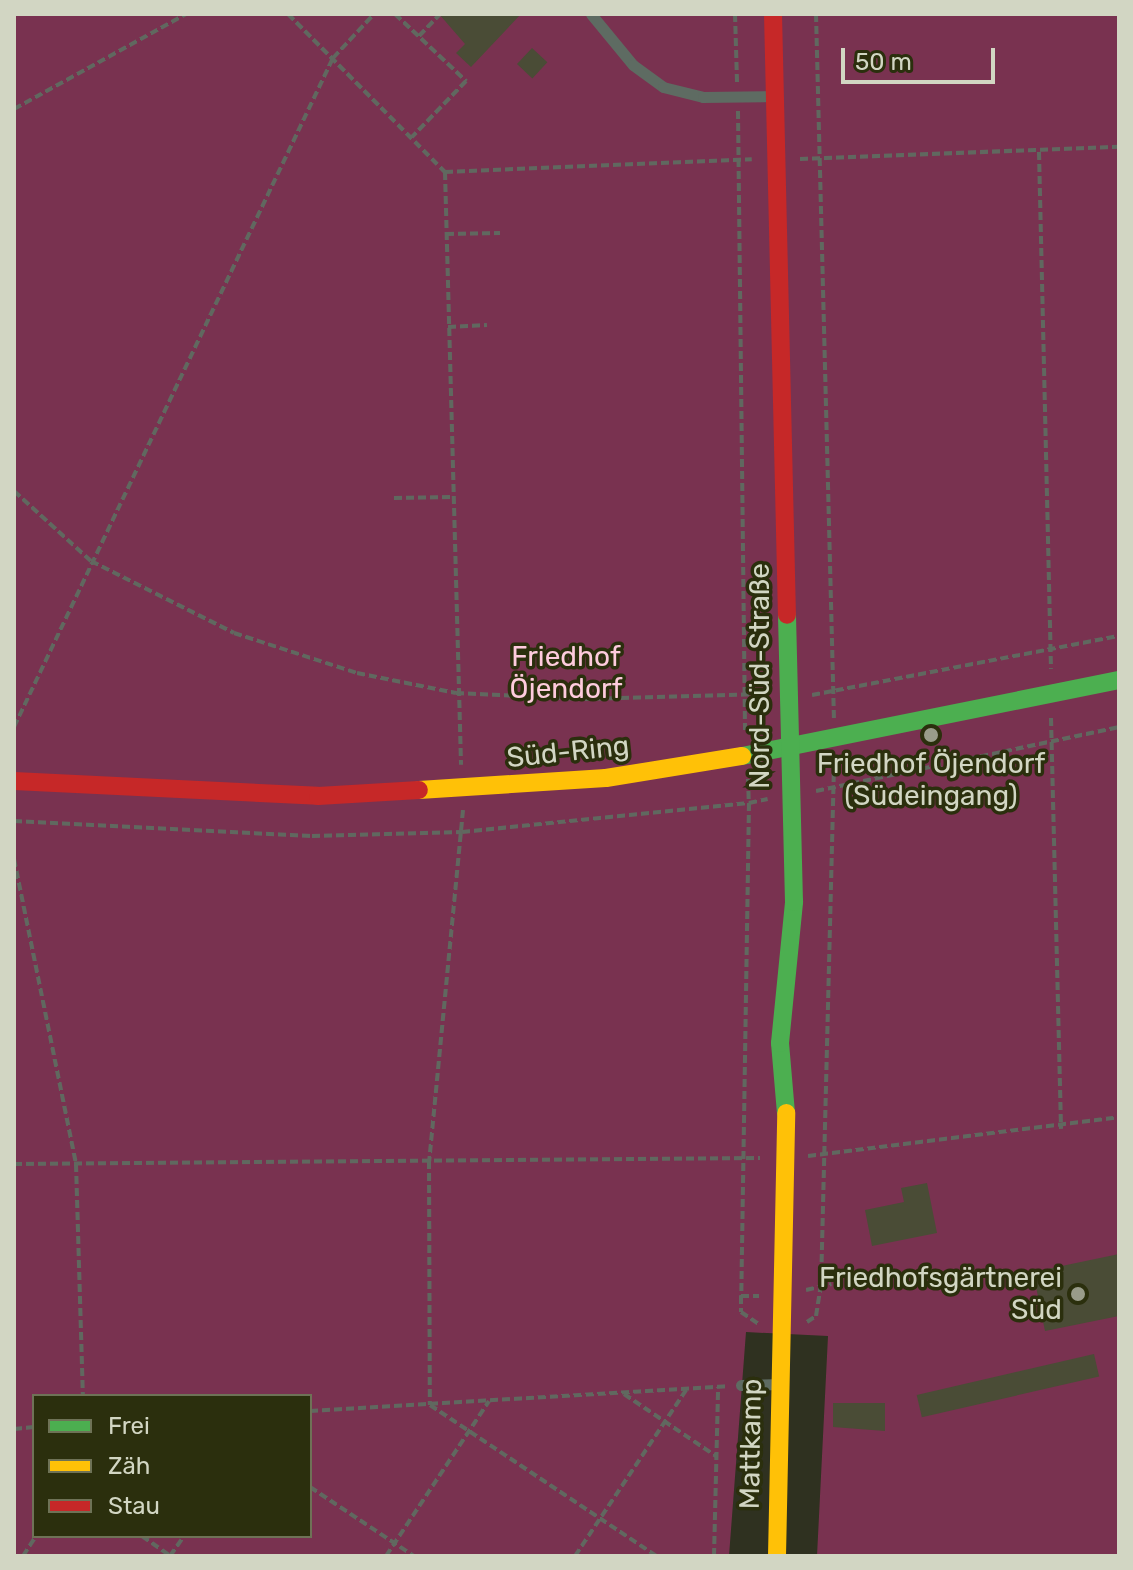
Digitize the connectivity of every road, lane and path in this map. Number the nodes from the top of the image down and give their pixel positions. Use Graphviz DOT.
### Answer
graph roads {
  1 [pos="186,14"];
  2 [pos="288,14"];
  3 [pos="374,14"];
  4 [pos="395,14"];
  5 [pos="440,14"];
  6 [pos="591,14"];
  7 [pos="735,14"];
  8 [pos="773,14"];
  9 [pos="816,14"];
  10 [pos="419,36"];
  11 [pos="333,58"];
  12 [pos="775,96"];
  13 [pos="737,97"];
  14 [pos="14,109"];
  15 [pos="412,137"];
  16 [pos="1119,147"];
  17 [pos="1039,152"];
  18 [pos="739,159"];
  19 [pos="777,159"];
  20 [pos="821,159"];
  21 [pos="500,233"];
  22 [pos="446,234"];
  23 [pos="487,325"];
  24 [pos="448,327"];
  25 [pos="14,491"];
  26 [pos="452,497"];
  27 [pos="394,498"];
  28 [pos="91,561"];
  29 [pos="1119,636"];
  30 [pos="1050,652"];
  31 [pos="1119,680"];
  32 [pos="743,693"];
  33 [pos="791,695"];
  34 [pos="1052,695"];
  35 [pos="835,696"];
  36 [pos="14,727"];
  37 [pos="1119,727"];
  38 [pos="833,742"];
  39 [pos="1050,742"];
  40 [pos="791,749"];
  41 [pos="747,757"];
  42 [pos="14,781"];
  43 [pos="836,789"];
  44 [pos="788,795"];
  45 [pos="749,803"];
  46 [pos="14,821"];
  47 [pos="14,859"];
  48 [pos="1119,1117"];
  49 [pos="1061,1130"];
  50 [pos="824,1155"];
  51 [pos="743,1158"];
  52 [pos="785,1158"];
  53 [pos="14,1164"];
  54 [pos="76,1164"];
  55 [pos="821,1286"];
  56 [pos="782,1296"];
  57 [pos="781,1334"];
  58 [pos="781,1384"];
  59 [pos="741,1385"];
  60 [pos="687,1389"];
  61 [pos="622,1393"];
  62 [pos="83,1394"];
  63 [pos="489,1401"];
  64 [pos="430,1405"];
  65 [pos="312,1411"];
  66 [pos="665,1422"];
  67 [pos="469,1431"];
  68 [pos="716,1456"];
  69 [pos="312,1488"];
  70 [pos="600,1518"];
  71 [pos="35,1538"];
  72 [pos="145,1538"];
  73 [pos="183,1538"];
  74 [pos="395,1543"];
  75 [pos="23,1556"];
  76 [pos="171,1556"];
  77 [pos="386,1556"];
  78 [pos="414,1556"];
  79 [pos="575,1556"];
  80 [pos="656,1556"];
  81 [pos="714,1556"];
  82 [pos="777,1556"];
  1 -- 14 [label="path"];
  2 -- 11 [label="path"];
  3 -- 11 [label="path"];
  4 -- 10 [label="path"];
  5 -- 10 [label="path"];
  6 -- 13 [label="lane"];
  7 -- 13 [label="path"];
  8 -- 12 [label="street, Nord-Süd-Straße"];
  9 -- 20 [label="path"];
  10 -- 15 [label="path"];
  11 -- 15 [label="path"];
  11 -- 28 [label="path"];
  12 -- 13 [label="lane"];
  12 -- 19 [label="street, Nord-Süd-Straße"];
  13 -- 18 [label="path"];
  15 -- 18 [label="path"];
  16 -- 17 [label="path"];
  17 -- 20 [label="path"];
  17 -- 30 [label="path"];
  18 -- 19 [label="path"];
  18 -- 32 [label="path"];
  19 -- 20 [label="path"];
  19 -- 33 [label="street, Nord-Süd-Straße"];
  20 -- 35 [label="path"];
  21 -- 22 [label="path"];
  23 -- 24 [label="path"];
  25 -- 28 [label="path"];
  26 -- 27 [label="path"];
  28 -- 32 [label="path"];
  28 -- 36 [label="path"];
  29 -- 30 [label="path"];
  30 -- 34 [label="path"];
  30 -- 35 [label="path"];
  31 -- 34 [label="street, Süd-Ring"];
  32 -- 33 [label="path"];
  32 -- 41 [label="path"];
  33 -- 35 [label="path"];
  33 -- 40 [label="street, Nord-Süd-Straße"];
  34 -- 38 [label="street, Süd-Ring"];
  34 -- 39 [label="path"];
  35 -- 38 [label="path"];
  37 -- 39 [label="path"];
  38 -- 40 [label="street, Süd-Ring"];
  38 -- 43 [label="path"];
  39 -- 43 [label="path"];
  39 -- 49 [label="path"];
  40 -- 41 [label="street, Süd-Ring"];
  40 -- 44 [label="street, Nord-Süd-Straße"];
  41 -- 42 [label="street, Süd-Ring"];
  41 -- 45 [label="path"];
  43 -- 44 [label="path"];
  43 -- 50 [label="path"];
  44 -- 45 [label="path"];
  44 -- 52 [label="street, Nord-Süd-Straße"];
  45 -- 46 [label="path"];
  45 -- 51 [label="path"];
  47 -- 54 [label="path"];
  48 -- 49 [label="path"];
  49 -- 50 [label="path"];
  50 -- 52 [label="path"];
  50 -- 55 [label="path"];
  51 -- 52 [label="path"];
  51 -- 54 [label="path"];
  51 -- 56 [label="path"];
  52 -- 56 [label="street, Nord-Süd-Straße"];
  53 -- 54 [label="path"];
  54 -- 62 [label="path"];
  56 -- 57 [label="street, Nord-Süd-Straße"];
  57 -- 58 [label="street, Mattkamp"];
  58 -- 59 [label="lane"];
  58 -- 82 [label="street, Mattkamp"];
  60 -- 61 [label="path"];
  60 -- 66 [label="path"];
  60 -- 68 [label="path"];
  61 -- 63 [label="path"];
  61 -- 66 [label="path"];
  63 -- 64 [label="path"];
  63 -- 67 [label="path"];
  64 -- 65 [label="path"];
  64 -- 67 [label="path"];
  66 -- 68 [label="path"];
  66 -- 70 [label="path"];
  67 -- 70 [label="path"];
  67 -- 74 [label="path"];
  68 -- 81 [label="path"];
  69 -- 74 [label="path"];
  70 -- 79 [label="path"];
  70 -- 80 [label="path"];
  71 -- 75 [label="path"];
  72 -- 76 [label="path"];
  73 -- 76 [label="path"];
  74 -- 77 [label="path"];
  74 -- 78 [label="path"];
}
